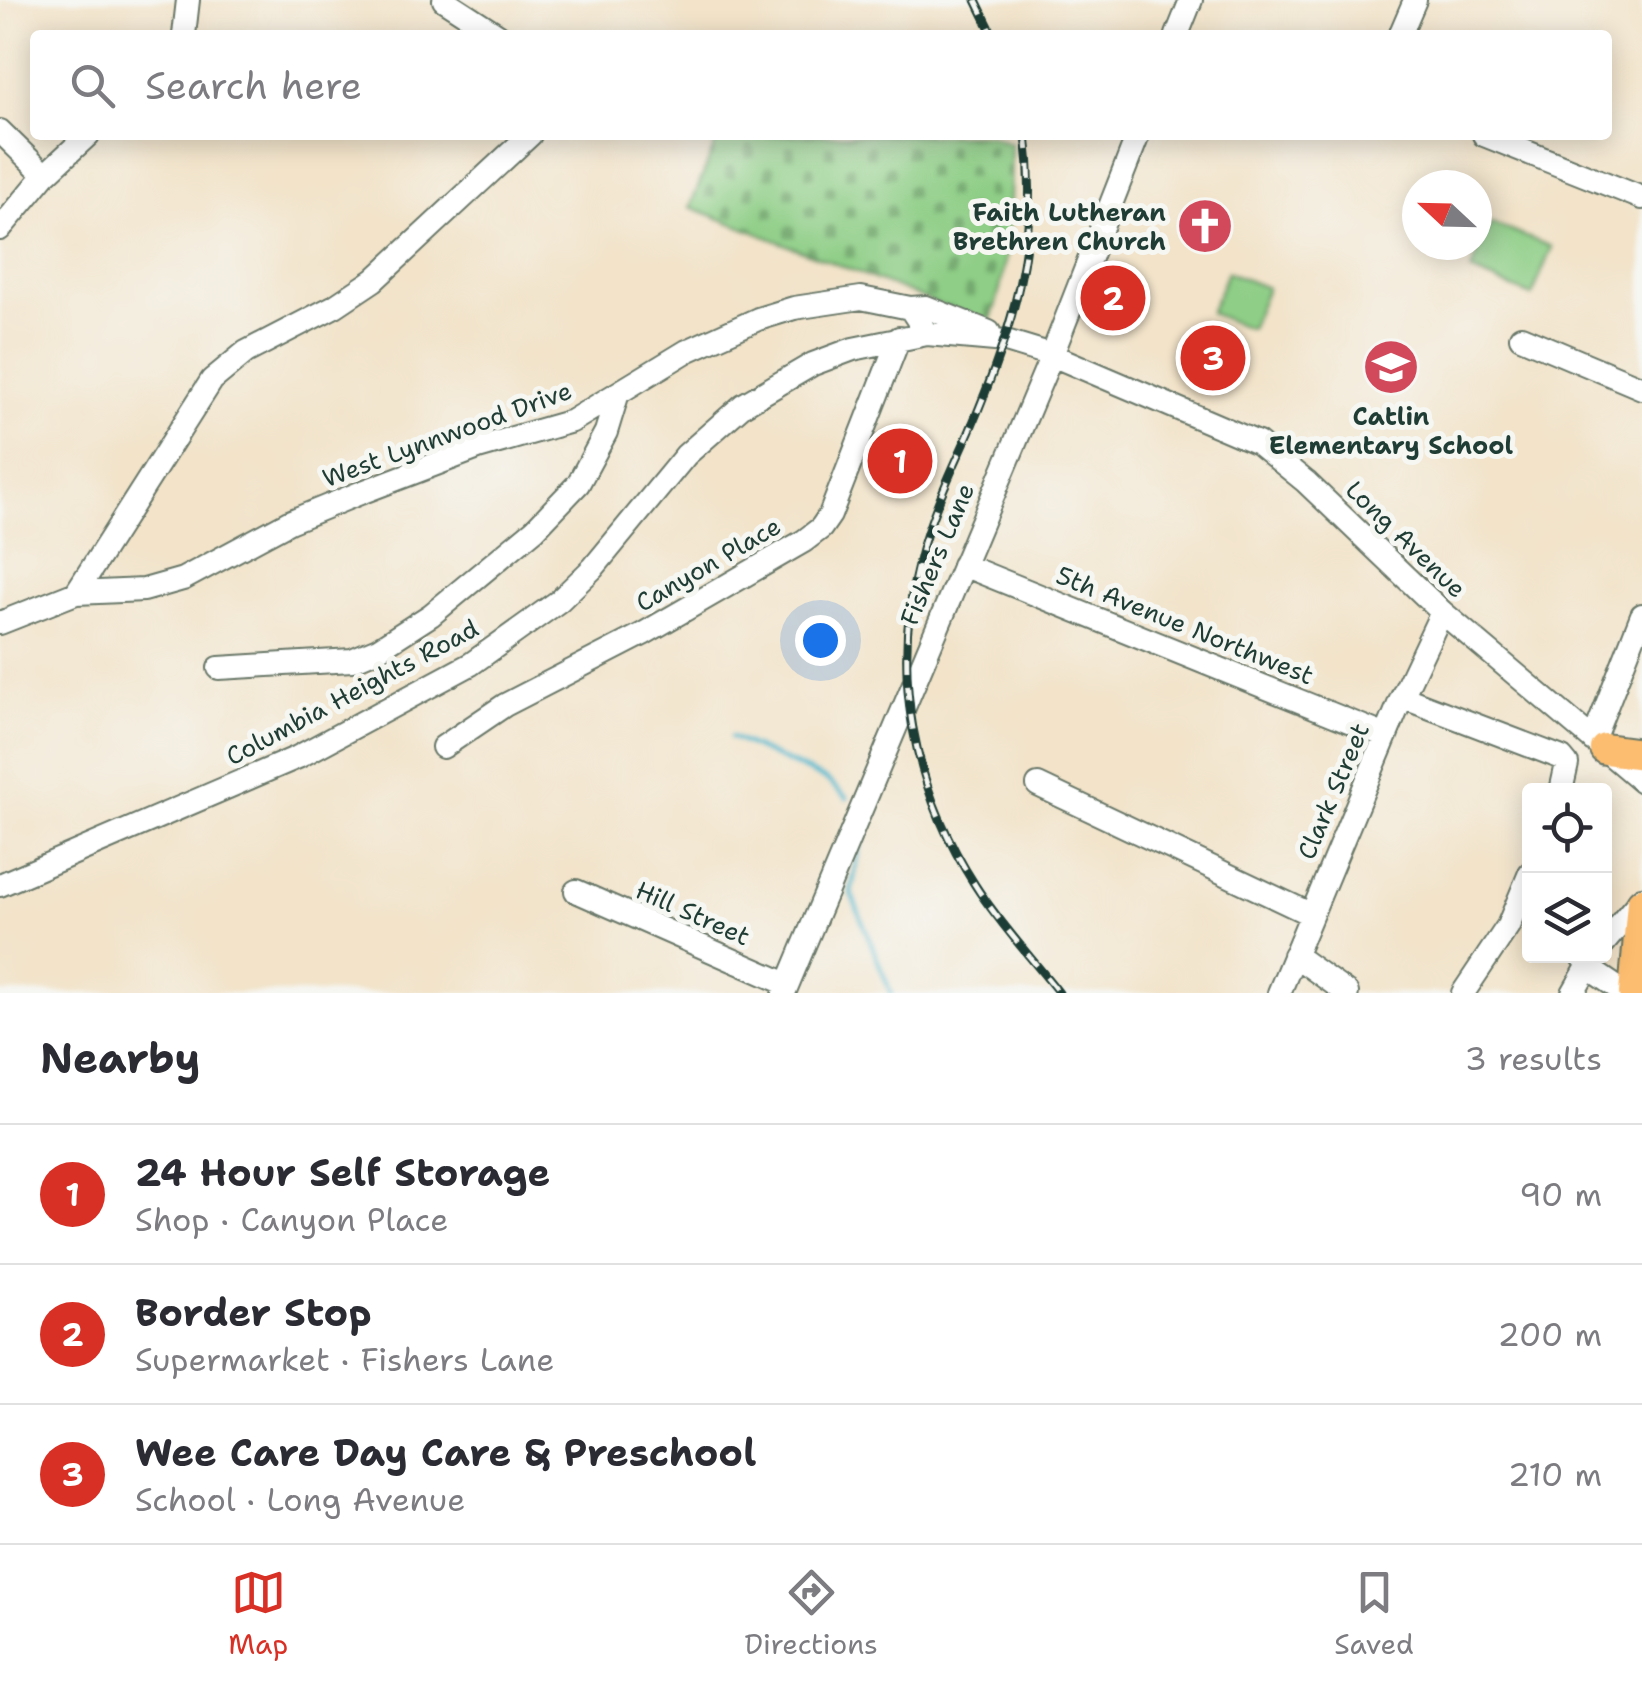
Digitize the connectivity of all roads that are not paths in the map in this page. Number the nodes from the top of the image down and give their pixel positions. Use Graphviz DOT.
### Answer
graph roads {
  1 [pos="188,0"];
  2 [pos="444,0"];
  3 [pos="1190,0"];
  4 [pos="1415,0"];
  5 [pos="185,30"];
  6 [pos="490,30"];
  7 [pos="1179,30"];
  8 [pos="1402,30"];
  9 [pos="0,131"];
  10 [pos="83,140"];
  11 [pos="525,140"];
  12 [pos="1136,140"];
  13 [pos="1497,140"];
  14 [pos="45,176"];
  15 [pos="1642,198"];
  16 [pos="0,229"];
  17 [pos="910,308"];
  18 [pos="927,334"];
  19 [pos="1520,337"];
  20 [pos="899,338"];
  21 [pos="1006,340"];
  22 [pos="1052,355"];
  23 [pos="1642,388"];
  24 [pos="618,396"];
  25 [pos="963,564"];
  26 [pos="76,593"];
  27 [pos="1442,612"];
  28 [pos="1642,614"];
  29 [pos="0,623"];
  30 [pos="219,668"];
  31 [pos="1402,697"];
  32 [pos="1386,736"];
  33 [pos="1599,744"];
  34 [pos="442,748"];
  35 [pos="1642,754"];
  36 [pos="1642,781"];
  37 [pos="1563,783"];
  38 [pos="1038,785"];
  39 [pos="0,885"];
  40 [pos="576,892"];
  41 [pos="1642,900"];
  42 [pos="1310,914"];
  43 [pos="1519,930"];
  44 [pos="1612,935"];
  45 [pos="1294,955"];
  46 [pos="1587,963"];
  47 [pos="1592,963"];
  48 [pos="786,989"];
  49 [pos="1278,993"];
  50 [pos="1347,993"];
  51 [pos="1463,993"];
  52 [pos="1572,993"];
  53 [pos="1624,993"];
  54 [pos="1634,993"];
  1 -- 5 [label="street"];
  2 -- 6 [label="street"];
  3 -- 7 [label="street"];
  4 -- 8 [label="street"];
  9 -- 14 [label="street"];
  10 -- 14 [label="street"];
  11 -- 26 [label="street"];
  12 -- 22 [label="street, Fishers Lane"];
  13 -- 15 [label="street"];
  14 -- 16 [label="street"];
  17 -- 18 [label="street"];
  17 -- 21 [label="street, West Lynnwood Drive"];
  17 -- 24 [label="street, West Lynnwood Drive"];
  18 -- 20 [label="street, Columbia Heights Road"];
  18 -- 21 [label="street, Columbia Heights Road"];
  19 -- 23 [label="street"];
  20 -- 34 [label="street, Canyon Place"];
  20 -- 39 [label="street, Columbia Heights Road"];
  21 -- 22 [label="street, Columbia Heights Road"];
  22 -- 25 [label="street, Fishers Lane"];
  22 -- 27 [label="street, Long Avenue"];
  24 -- 26 [label="street, West Lynnwood Drive"];
  24 -- 30 [label="street"];
  25 -- 32 [label="street, 5th Avenue Northwest"];
  25 -- 48 [label="street, Fishers Lane"];
  26 -- 29 [label="street, West Lynnwood Drive"];
  27 -- 31 [label="street, Clark Street"];
  27 -- 33 [label="street, Long Avenue"];
  28 -- 33 [label="street"];
  31 -- 32 [label="street, Clark Street"];
  31 -- 37 [label="street"];
  32 -- 42 [label="street, Clark Street"];
  33 -- 35 [label="main road"];
  33 -- 36 [label="street, Long Avenue"];
  38 -- 42 [label="street"];
  40 -- 48 [label="street, Hill Street"];
  41 -- 44 [label="street"];
  41 -- 54 [label="main road"];
  42 -- 45 [label="street, Clark Street"];
  43 -- 51 [label="street"];
  45 -- 49 [label="street, Clark Street"];
  45 -- 50 [label="street"];
  46 -- 52 [label="street"];
  47 -- 53 [label="street"];
}
